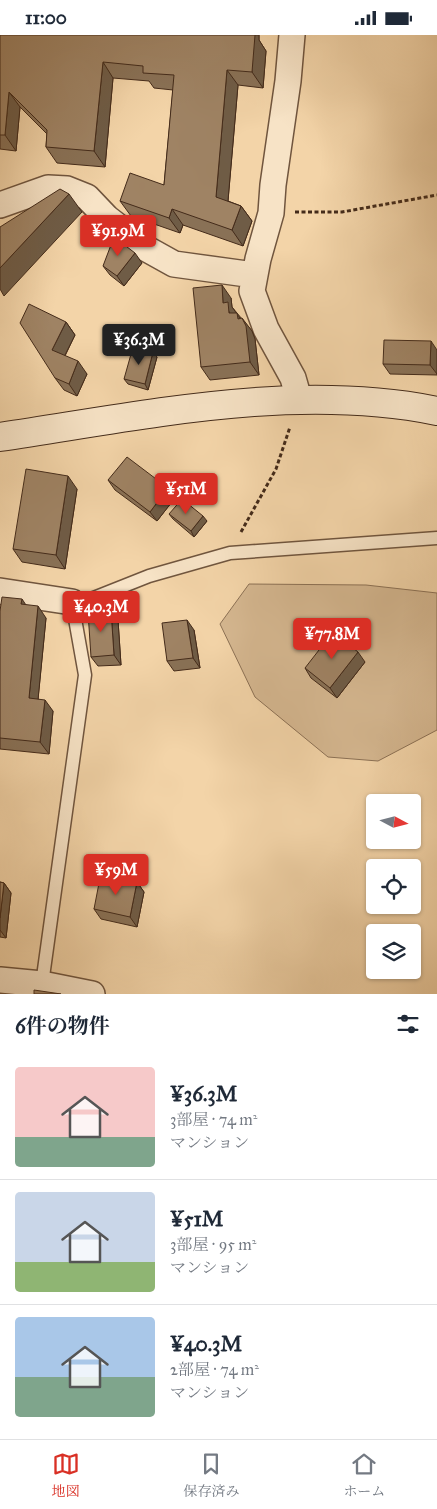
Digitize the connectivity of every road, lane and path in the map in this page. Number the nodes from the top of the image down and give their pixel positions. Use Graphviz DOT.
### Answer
graph roads {
  1 [pos="292,35"];
  2 [pos="437,195"];
  3 [pos="0,205"];
  4 [pos="271,213"];
  5 [pos="254,275"];
  6 [pos="299,399"];
  7 [pos="437,411"];
  8 [pos="0,437"];
  9 [pos="437,538"];
  10 [pos="230,553"];
  11 [pos="0,591"];
  12 [pos="72,602"];
  13 [pos="0,980"];
  14 [pos="42,984"];
  15 [pos="92,994"];
  1 -- 4 [label="street"];
  2 -- 4 [label="path"];
  3 -- 5 [label="street"];
  4 -- 5 [label="street"];
  5 -- 6 [label="street"];
  6 -- 7 [label="street"];
  6 -- 8 [label="street"];
  6 -- 10 [label="path"];
  9 -- 10 [label="lane"];
  10 -- 12 [label="lane"];
  11 -- 12 [label="street"];
  12 -- 14 [label="lane"];
  13 -- 14 [label="street"];
  14 -- 15 [label="street"];
}
